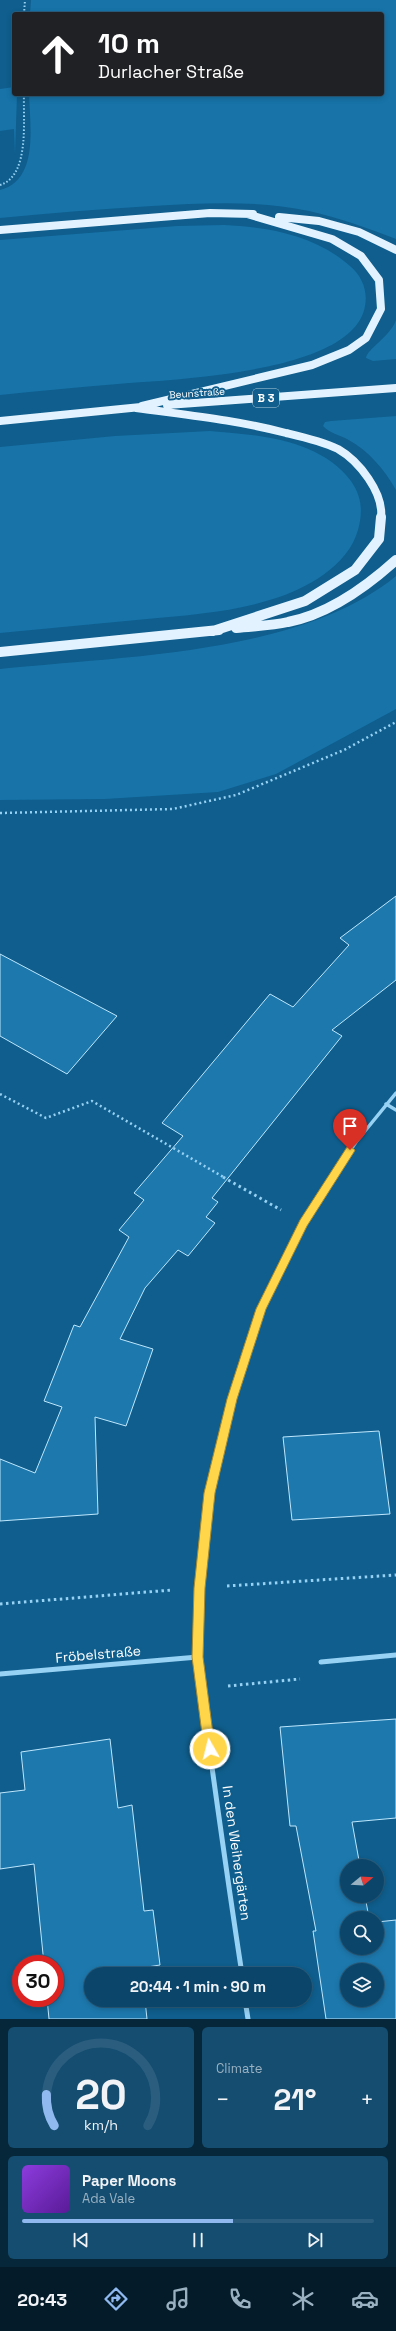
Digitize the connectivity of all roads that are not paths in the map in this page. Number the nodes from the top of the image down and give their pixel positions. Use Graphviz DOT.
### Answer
graph roads {
  1 [pos="247,214"];
  2 [pos="0,230"];
  3 [pos="396,250"];
  4 [pos="396,388"];
  5 [pos="136,408"];
  6 [pos="0,421"];
  7 [pos="396,560"];
  8 [pos="213,630"];
  9 [pos="0,652"];
  10 [pos="396,1093"];
  11 [pos="386,1104"];
  12 [pos="396,1110"];
  13 [pos="396,1655"];
  14 [pos="198,1657"];
  15 [pos="321,1662"];
  16 [pos="0,1674"];
  17 [pos="241,1967"];
  18 [pos="246,2007"];
  19 [pos="248,2019"];
  1 -- 2 [label="main road"];
  1 -- 3 [label="main road"];
  1 -- 5 [label="main road"];
  4 -- 5 [label="main road, Beunstraße / B 3"];
  5 -- 6 [label="main road, Beunstraße / B 3"];
  5 -- 8 [label="main road"];
  7 -- 8 [label="main road"];
  8 -- 9 [label="main road"];
  10 -- 11 [label="street, In den Weihergärten"];
  11 -- 12 [label="street"];
  11 -- 14 [label="street, In den Weihergärten"];
  13 -- 15 [label="street"];
  14 -- 16 [label="street, Fröbelstraße"];
  14 -- 17 [label="street, In den Weihergärten"];
  18 -- 19 [label="street"];
}
